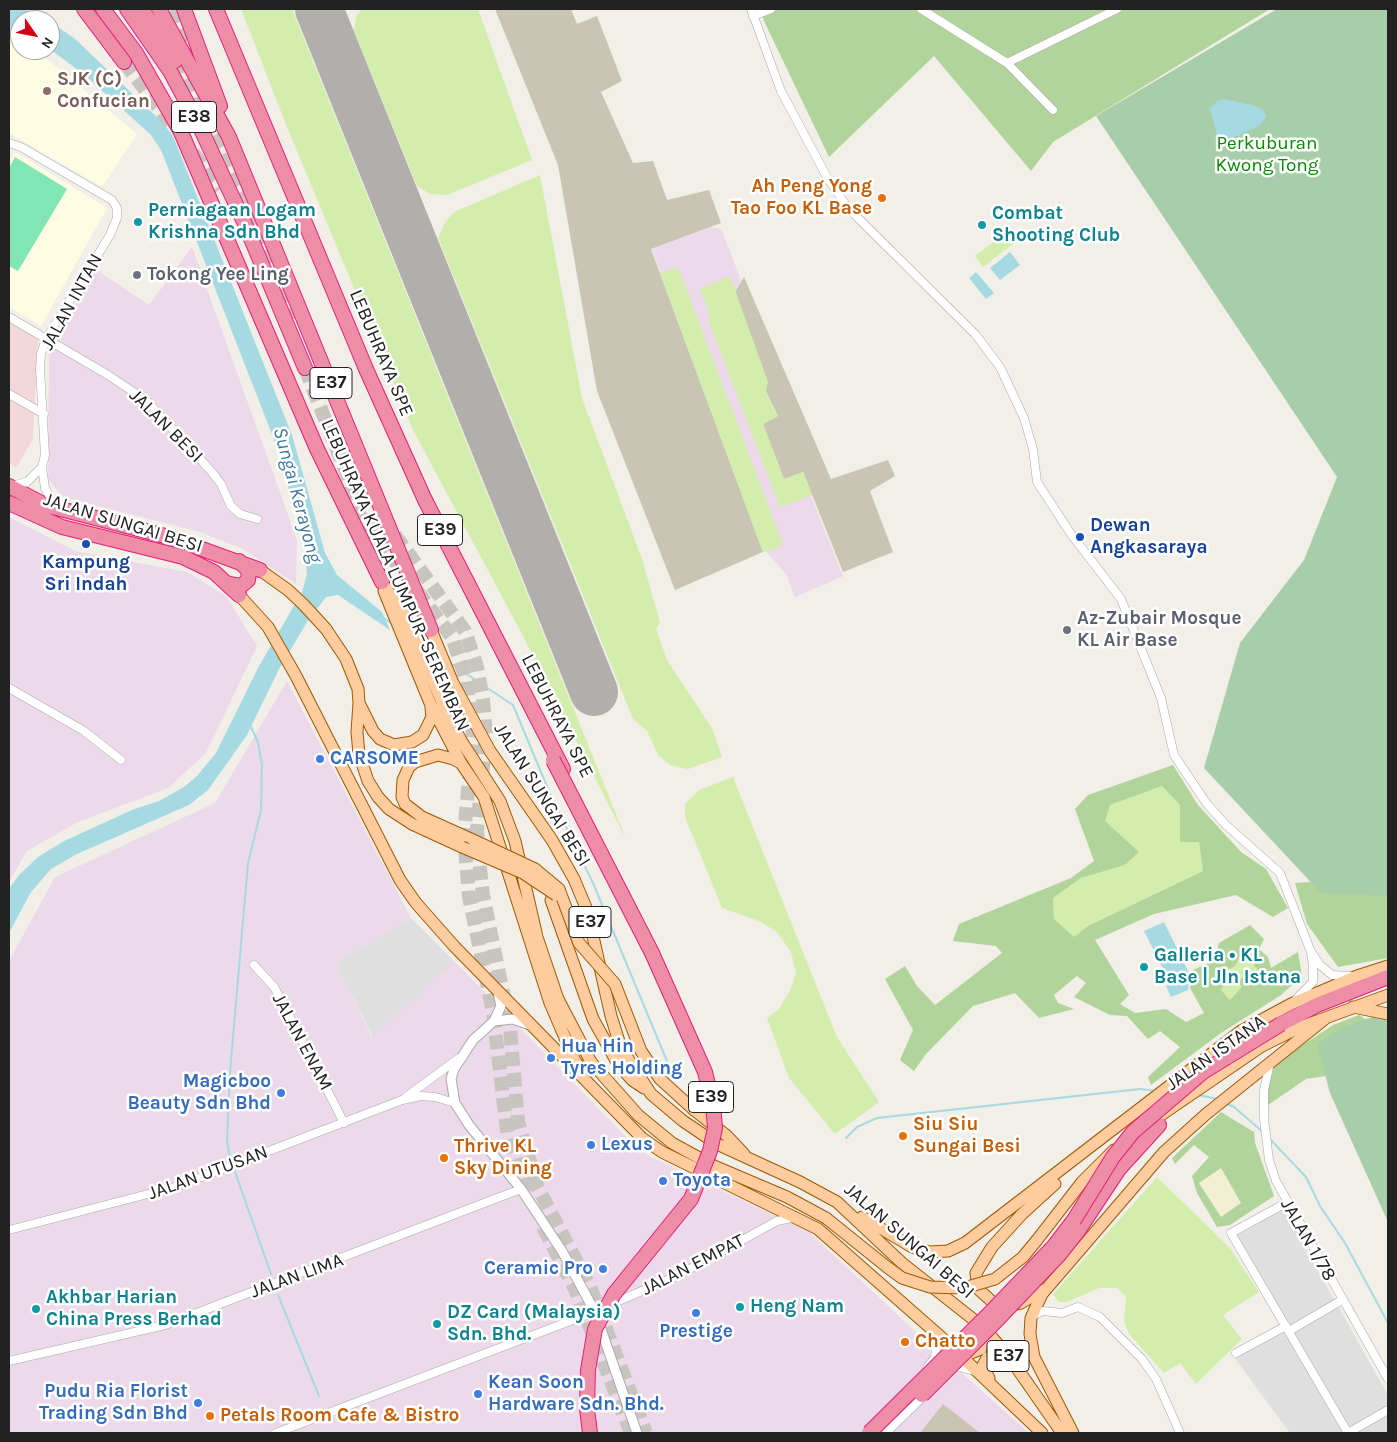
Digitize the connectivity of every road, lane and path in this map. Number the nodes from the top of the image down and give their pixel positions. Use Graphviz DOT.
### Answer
graph roads {
  1 [pos="84,9"];
  2 [pos="103,9"];
  3 [pos="127,9"];
  4 [pos="142,9"];
  5 [pos="160,9"];
  6 [pos="184,9"];
  7 [pos="210,9"];
  8 [pos="216,9"];
  9 [pos="771,9"];
  10 [pos="921,9"];
  11 [pos="1117,9"];
  12 [pos="752,12"];
  13 [pos="175,61"];
  14 [pos="124,62"];
  15 [pos="1007,63"];
  16 [pos="1053,110"];
  17 [pos="229,137"];
  18 [pos="9,143"];
  19 [pos="220,189"];
  20 [pos="245,224"];
  21 [pos="9,317"];
  22 [pos="46,339"];
  23 [pos="305,368"];
  24 [pos="9,394"];
  25 [pos="44,414"];
  26 [pos="42,467"];
  27 [pos="9,486"];
  28 [pos="9,503"];
  29 [pos="58,509"];
  30 [pos="257,519"];
  31 [pos="238,561"];
  32 [pos="260,570"];
  33 [pos="382,582"];
  34 [pos="226,583"];
  35 [pos="238,595"];
  36 [pos="432,630"];
  37 [pos="9,688"];
  38 [pos="359,703"];
  39 [pos="430,703"];
  40 [pos="121,760"];
  41 [pos="461,763"];
  42 [pos="509,868"];
  43 [pos="565,908"];
  44 [pos="1311,952"];
  45 [pos="254,965"];
  46 [pos="1388,966"];
  47 [pos="1357,976"];
  48 [pos="1388,977"];
  49 [pos="496,988"];
  50 [pos="1388,994"];
  51 [pos="1291,1004"];
  52 [pos="1353,1007"];
  53 [pos="1388,1014"];
  54 [pos="1326,1018"];
  55 [pos="494,1021"];
  56 [pos="533,1027"];
  57 [pos="460,1058"];
  58 [pos="1270,1063"];
  59 [pos="1250,1079"];
  60 [pos="1264,1090"];
  61 [pos="651,1094"];
  62 [pos="602,1099"];
  63 [pos="1185,1099"];
  64 [pos="402,1100"];
  65 [pos="455,1103"];
  66 [pos="344,1123"];
  67 [pos="1159,1125"];
  68 [pos="1109,1133"];
  69 [pos="749,1160"];
  70 [pos="522,1189"];
  71 [pos="837,1202"];
  72 [pos="1286,1203"];
  73 [pos="801,1219"];
  74 [pos="9,1230"];
  75 [pos="872,1275"];
  76 [pos="1044,1291"];
  77 [pos="938,1293"];
  78 [pos="1342,1300"];
  79 [pos="1048,1310"];
  80 [pos="595,1312"];
  81 [pos="1031,1318"];
  82 [pos="925,1324"];
  83 [pos="1287,1328"];
  84 [pos="1236,1353"];
  85 [pos="9,1360"];
  86 [pos="976,1371"];
  87 [pos="1388,1379"];
  88 [pos="1043,1404"];
  89 [pos="1388,1410"];
  90 [pos="1024,1416"];
  91 [pos="276,1433"];
  92 [pos="590,1433"];
  93 [pos="597,1433"];
  94 [pos="637,1433"];
  95 [pos="863,1433"];
  96 [pos="869,1433"];
  97 [pos="885,1433"];
  98 [pos="1042,1433"];
  99 [pos="1062,1433"];
  100 [pos="1073,1433"];
  101 [pos="1180,1433"];
  102 [pos="1348,1433"];
  1 -- 14 [label="highway"];
  2 -- 33 [label="highway, LEBUHRAYA KUALA LUMPUR–SEREMBAN / E37"];
  3 -- 20 [label="highway, E38"];
  4 -- 13 [label="highway"];
  5 -- 17 [label="highway, LEBUHRAYA KUALA LUMPUR–SEREMBAN / E37"];
  6 -- 17 [label="highway"];
  7 -- 92 [label="highway, LEBUHRAYA SPE / E39, bridge"];
  8 -- 93 [label="highway, LEBUHRAYA SPE / E39, bridge"];
  9 -- 12 [label="street"];
  10 -- 15 [label="street"];
  11 -- 15 [label="street"];
  12 -- 44 [label="street"];
  15 -- 16 [label="street"];
  17 -- 36 [label="highway, LEBUHRAYA KUALA LUMPUR–SEREMBAN / E37"];
  18 -- 22 [label="street, JALAN INTAN"];
  19 -- 20 [label="highway"];
  20 -- 23 [label="highway, E38"];
  21 -- 22 [label="street, JALAN BESI"];
  22 -- 25 [label="street, JALAN INTAN"];
  22 -- 30 [label="street, JALAN BESI"];
  24 -- 25 [label="street"];
  25 -- 26 [label="street, JALAN INTAN"];
  26 -- 27 [label="street"];
  26 -- 29 [label="street, JALAN INTAN"];
  27 -- 29 [label="highway, JALAN SUNGAI BESI"];
  28 -- 34 [label="highway, JALAN SUNGAI BESI"];
  29 -- 31 [label="highway, JALAN SUNGAI BESI"];
  31 -- 32 [label="highway, JALAN SUNGAI BESI"];
  31 -- 34 [label="highway"];
  32 -- 38 [label="main road, JALAN SUNGAI BESI"];
  33 -- 39 [label="main road, LEBUHRAYA KUALA LUMPUR–SEREMBAN / E37"];
  33 -- 63 [label="main road, bridge"];
  34 -- 35 [label="highway, JALAN SUNGAI BESI"];
  35 -- 49 [label="main road, JALAN SUNGAI BESI"];
  36 -- 61 [label="main road, JALAN SUNGAI BESI / E37"];
  37 -- 40 [label="street"];
  38 -- 39 [label="main road"];
  38 -- 42 [label="main road, bridge"];
  39 -- 41 [label="main road, LEBUHRAYA KUALA LUMPUR–SEREMBAN / E37"];
  41 -- 43 [label="main road, bridge"];
  41 -- 62 [label="main road, LEBUHRAYA KUALA LUMPUR–SEREMBAN / E37"];
  42 -- 43 [label="main road, bridge"];
  42 -- 61 [label="main road, bridge"];
  43 -- 69 [label="main road, bridge"];
  44 -- 47 [label="street"];
  44 -- 51 [label="street"];
  45 -- 66 [label="street, JALAN ENAM"];
  46 -- 47 [label="main road, JALAN ISTANA"];
  47 -- 51 [label="main road, JALAN ISTANA"];
  48 -- 96 [label="highway, bridge"];
  49 -- 55 [label="street"];
  49 -- 56 [label="main road, JALAN SUNGAI BESI"];
  50 -- 52 [label="main road, JALAN ISTANA"];
  51 -- 68 [label="main road, JALAN ISTANA"];
  52 -- 53 [label="main road"];
  52 -- 54 [label="main road, JALAN ISTANA"];
  54 -- 58 [label="main road"];
  54 -- 63 [label="main road, JALAN ISTANA"];
  55 -- 56 [label="street"];
  55 -- 57 [label="street"];
  56 -- 62 [label="main road, JALAN SUNGAI BESI"];
  57 -- 64 [label="street, JALAN UTUSAN"];
  57 -- 65 [label="street"];
  58 -- 59 [label="main road"];
  58 -- 60 [label="street, JALAN 1/78"];
  59 -- 60 [label="street"];
  59 -- 76 [label="main road"];
  60 -- 72 [label="street, JALAN 1/78"];
  61 -- 69 [label="main road, JALAN SUNGAI BESI / E37"];
  62 -- 73 [label="main road, E37"];
  63 -- 67 [label="main road"];
  64 -- 65 [label="street, JALAN UTUSAN"];
  64 -- 66 [label="street, JALAN UTUSAN"];
  65 -- 70 [label="street"];
  66 -- 74 [label="street, JALAN UTUSAN"];
  67 -- 97 [label="highway, bridge"];
  68 -- 71 [label="main road"];
  68 -- 76 [label="main road"];
  69 -- 71 [label="main road, JALAN SUNGAI BESI / E37"];
  70 -- 80 [label="street"];
  70 -- 85 [label="street, JALAN LIMA"];
  71 -- 77 [label="main road, JALAN SUNGAI BESI / E37"];
  72 -- 78 [label="street, JALAN 1/78"];
  72 -- 83 [label="street"];
  73 -- 75 [label="main road, E37"];
  73 -- 80 [label="street, JALAN EMPAT"];
  75 -- 77 [label="main road"];
  75 -- 82 [label="main road, E37"];
  76 -- 79 [label="street"];
  76 -- 81 [label="main road"];
  77 -- 88 [label="main road, JALAN SUNGAI BESI / E37"];
  78 -- 83 [label="street"];
  78 -- 87 [label="street, JALAN 1/78"];
  79 -- 81 [label="street"];
  79 -- 101 [label="street"];
  80 -- 91 [label="street, JALAN EMPAT"];
  80 -- 94 [label="street"];
  81 -- 100 [label="main road"];
  82 -- 86 [label="main road, E37"];
  82 -- 95 [label="street"];
  83 -- 84 [label="street"];
  83 -- 102 [label="street"];
  86 -- 90 [label="main road, E37"];
  86 -- 97 [label="street"];
  88 -- 90 [label="main road"];
  88 -- 99 [label="main road, JALAN SUNGAI BESI / E37"];
  89 -- 102 [label="street"];
  90 -- 98 [label="main road, E37"];
}
